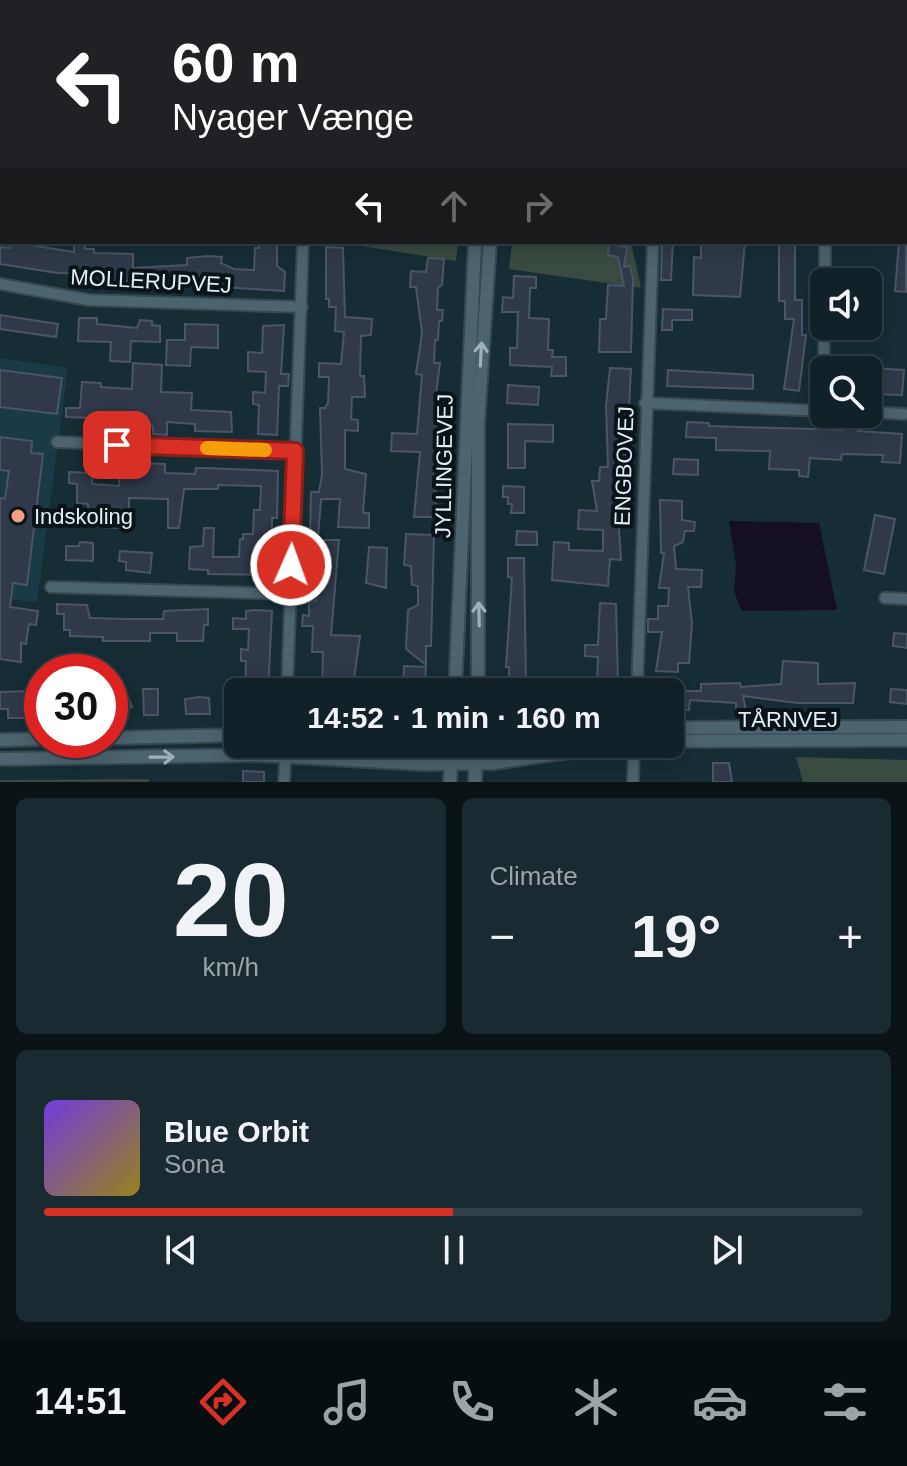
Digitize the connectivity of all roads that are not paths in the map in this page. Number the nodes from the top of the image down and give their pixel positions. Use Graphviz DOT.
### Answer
graph roads {
  1 [pos="303,244"];
  2 [pos="475,244"];
  3 [pos="490,244"];
  4 [pos="653,244"];
  5 [pos="825,244"];
  6 [pos="825,268"];
  7 [pos="0,284"];
  8 [pos="302,307"];
  9 [pos="645,403"];
  10 [pos="810,410"];
  11 [pos="882,413"];
  12 [pos="904,414"];
  13 [pos="57,442"];
  14 [pos="295,451"];
  15 [pos="51,587"];
  16 [pos="290,594"];
  17 [pos="885,598"];
  18 [pos="907,599"];
  19 [pos="287,678"];
  20 [pos="456,678"];
  21 [pos="478,678"];
  22 [pos="637,678"];
  23 [pos="907,727"];
  24 [pos="684,728"];
  25 [pos="224,735"];
  26 [pos="128,738"];
  27 [pos="24,739"];
  28 [pos="0,740"];
  29 [pos="907,740"];
  30 [pos="684,741"];
  31 [pos="224,752"];
  32 [pos="285,758"];
  33 [pos="387,758"];
  34 [pos="451,758"];
  35 [pos="462,758"];
  36 [pos="476,758"];
  37 [pos="510,758"];
  38 [pos="535,758"];
  39 [pos="634,758"];
  40 [pos="0,759"];
  41 [pos="451,763"];
  42 [pos="284,782"];
  43 [pos="450,782"];
  44 [pos="475,782"];
  45 [pos="633,782"];
  1 -- 8 [label="street"];
  2 -- 20 [label="street, JYLLINGEVEJ"];
  21 -- 3 [label="street, JYLLINGEVEJ, one-way"];
  4 -- 9 [label="street, ENGBOVEJ"];
  5 -- 6 [label="street"];
  7 -- 8 [label="street, MOLLERUPVEJ"];
  8 -- 14 [label="street"];
  9 -- 10 [label="street"];
  9 -- 22 [label="street, ENGBOVEJ"];
  11 -- 12 [label="street"];
  13 -- 14 [label="street"];
  14 -- 16 [label="street"];
  15 -- 16 [label="street"];
  16 -- 19 [label="street"];
  17 -- 18 [label="street"];
  23 -- 24 [label="street, TÅRNVEJ"];
  25 -- 26 [label="street"];
  27 -- 28 [label="street"];
  29 -- 30 [label="street, TÅRNVEJ"];
  40 -- 31 [label="street, one-way"];
  32 -- 42 [label="street"];
  33 -- 41 [label="street"];
  34 -- 41 [label="street"];
  35 -- 41 [label="street"];
  36 -- 44 [label="street"];
  37 -- 38 [label="street"];
  39 -- 45 [label="street"];
  41 -- 43 [label="street"];
}
